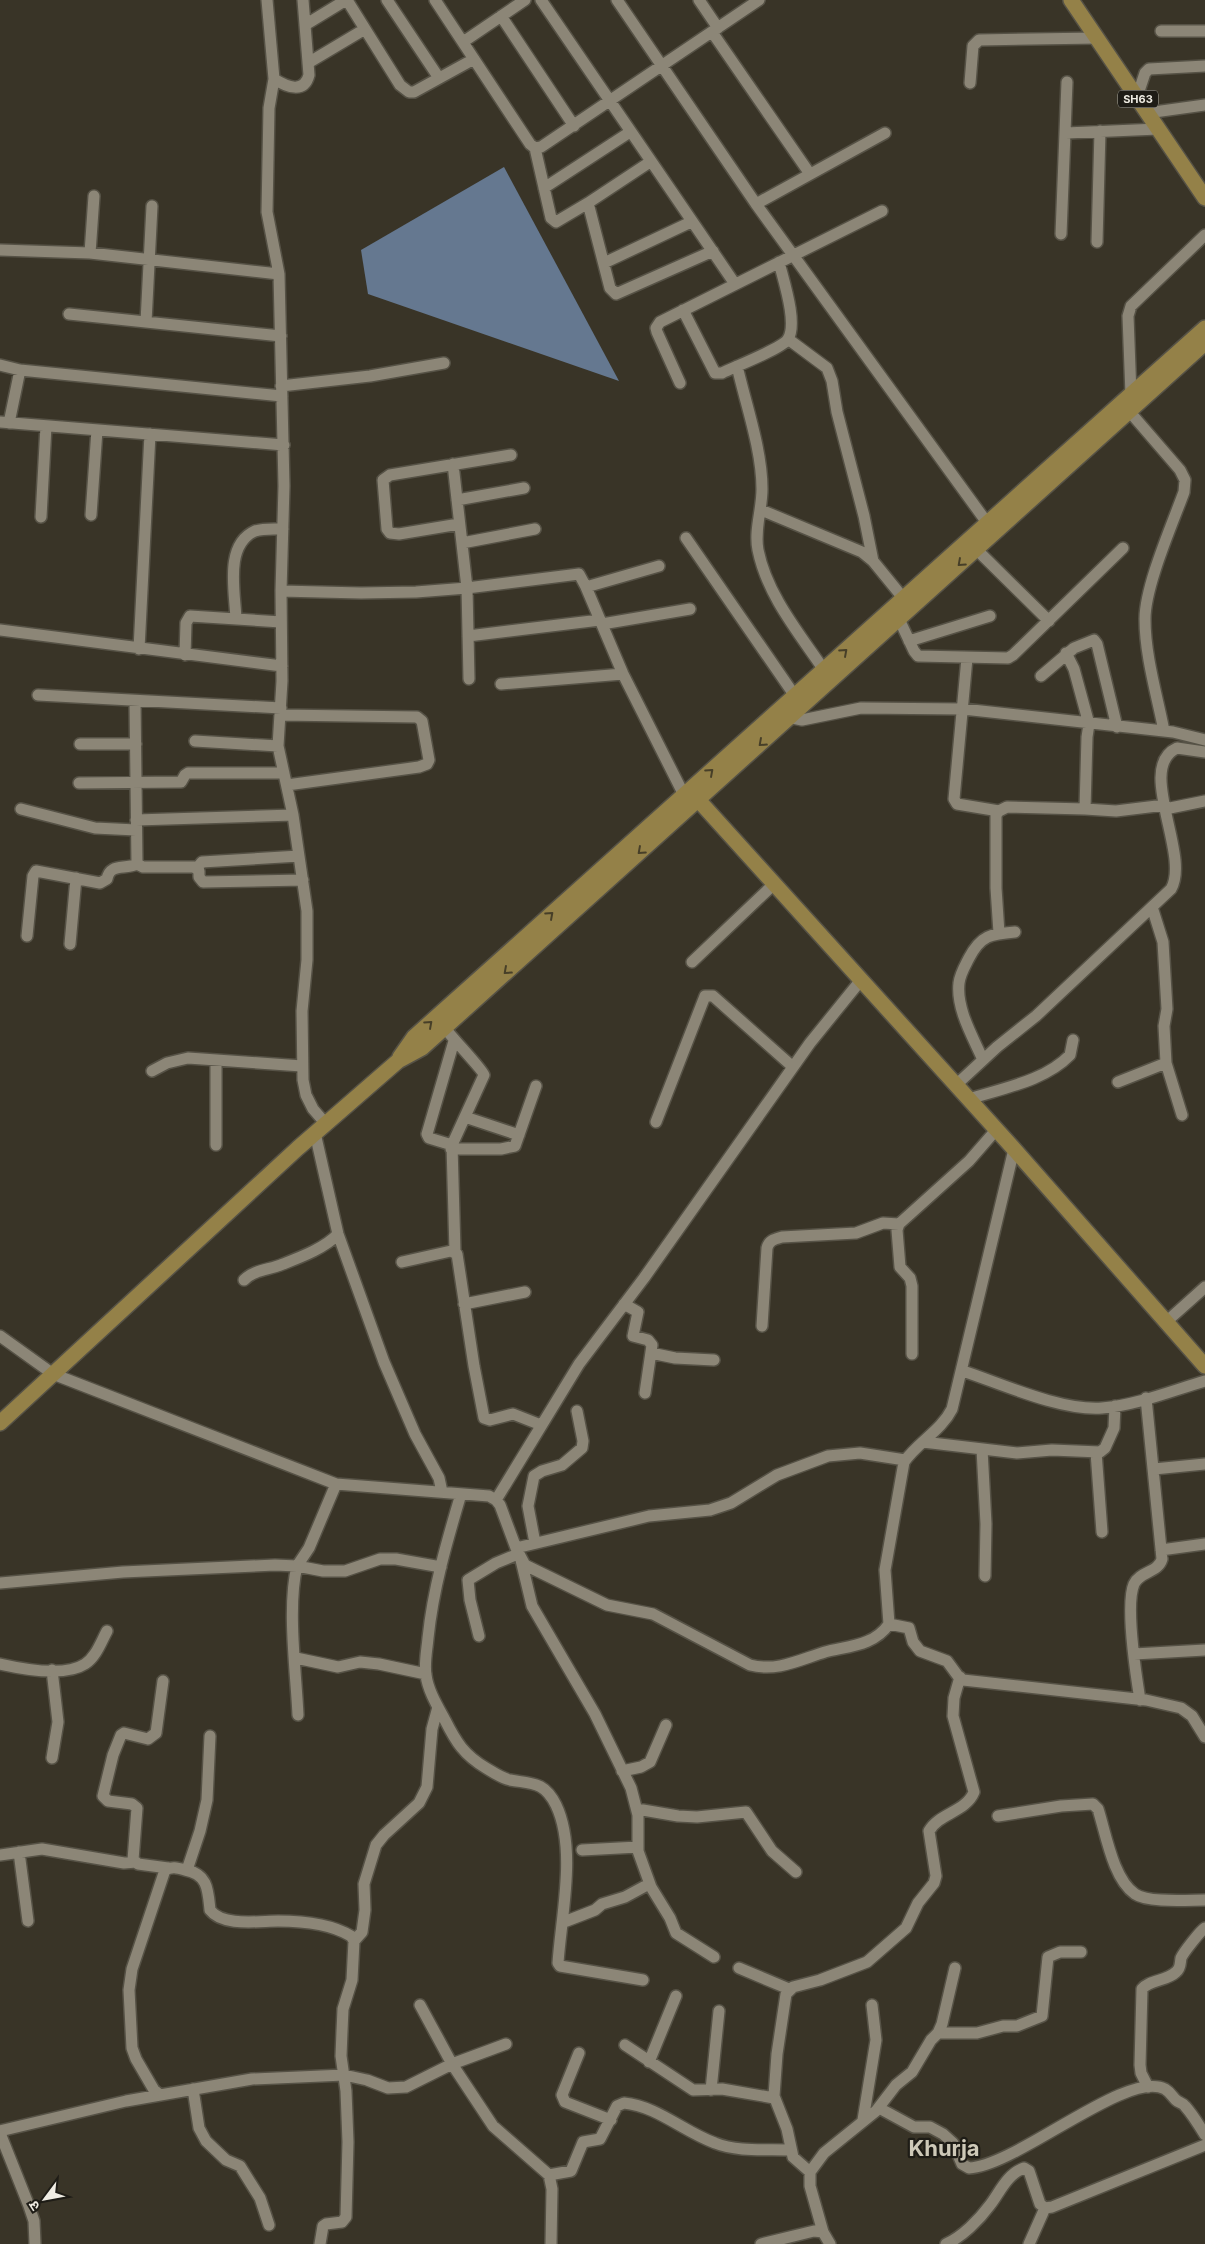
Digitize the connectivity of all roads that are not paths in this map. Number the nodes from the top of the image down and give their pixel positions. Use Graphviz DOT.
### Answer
graph roads {
  1 [pos="267,0"];
  2 [pos="303,0"];
  3 [pos="346,0"];
  4 [pos="387,0"];
  5 [pos="435,0"];
  6 [pos="525,0"];
  7 [pos="541,0"];
  8 [pos="617,0"];
  9 [pos="699,0"];
  10 [pos="759,0"];
  11 [pos="1072,0"];
  12 [pos="501,16"];
  13 [pos="305,25"];
  14 [pos="365,29"];
  15 [pos="715,30"];
  16 [pos="1161,31"];
  17 [pos="1205,31"];
  18 [pos="1097,38"];
  19 [pos="462,42"];
  20 [pos="474,59"];
  21 [pos="308,63"];
  22 [pos="1205,66"];
  23 [pos="661,67"];
  24 [pos="439,78"];
  25 [pos="274,79"];
  26 [pos="1066,82"];
  27 [pos="970,83"];
  28 [pos="1137,97"];
  29 [pos="610,102"];
  30 [pos="1205,105"];
  31 [pos="1147,113"];
  32 [pos="574,126"];
  33 [pos="1158,128"];
  34 [pos="1100,131"];
  35 [pos="630,132"];
  36 [pos="885,133"];
  37 [pos="1066,133"];
  38 [pos="535,148"];
  39 [pos="650,162"];
  40 [pos="810,174"];
  41 [pos="544,188"];
  42 [pos="94,196"];
  43 [pos="1205,198"];
  44 [pos="588,203"];
  45 [pos="756,204"];
  46 [pos="152,206"];
  47 [pos="882,211"];
  48 [pos="691,222"];
  49 [pos="1061,234"];
  50 [pos="1205,235"];
  51 [pos="1097,242"];
  52 [pos="0,250"];
  53 [pos="712,251"];
  54 [pos="90,253"];
  55 [pos="792,255"];
  56 [pos="149,259"];
  57 [pos="779,262"];
  58 [pos="604,263"];
  59 [pos="279,274"];
  60 [pos="735,284"];
  61 [pos="683,310"];
  62 [pos="69,314"];
  63 [pos="146,322"];
  64 [pos="1205,328"];
  65 [pos="281,336"];
  66 [pos="788,339"];
  67 [pos="1205,343"];
  68 [pos="444,363"];
  69 [pos="0,365"];
  70 [pos="737,366"];
  71 [pos="20,370"];
  72 [pos="680,383"];
  73 [pos="282,391"];
  74 [pos="1131,395"];
  75 [pos="1130,411"];
  76 [pos="5,422"];
  77 [pos="46,426"];
  78 [pos="97,430"];
  79 [pos="150,434"];
  80 [pos="284,445"];
  81 [pos="512,455"];
  82 [pos="453,464"];
  83 [pos="524,488"];
  84 [pos="457,500"];
  85 [pos="761,510"];
  86 [pos="90,515"];
  87 [pos="41,517"];
  88 [pos="460,524"];
  89 [pos="988,524"];
  90 [pos="283,529"];
  91 [pos="535,529"];
  92 [pos="686,538"];
  93 [pos="462,542"];
  94 [pos="972,545"];
  95 [pos="1123,548"];
  96 [pos="873,561"];
  97 [pos="658,566"];
  98 [pos="586,587"];
  99 [pos="467,588"];
  100 [pos="281,591"];
  101 [pos="904,599"];
  102 [pos="690,609"];
  103 [pos="990,616"];
  104 [pos="236,619"];
  105 [pos="899,619"];
  106 [pos="1049,621"];
  107 [pos="281,622"];
  108 [pos="601,622"];
  109 [pos="0,630"];
  110 [pos="468,636"];
  111 [pos="908,641"];
  112 [pos="139,649"];
  113 [pos="1066,653"];
  114 [pos="185,655"];
  115 [pos="967,658"];
  116 [pos="824,670"];
  117 [pos="282,673"];
  118 [pos="623,674"];
  119 [pos="1042,676"];
  120 [pos="469,679"];
  121 [pos="501,684"];
  122 [pos="38,695"];
  123 [pos="795,696"];
  124 [pos="135,701"];
  125 [pos="281,712"];
  126 [pos="963,714"];
  127 [pos="783,715"];
  128 [pos="1089,727"];
  129 [pos="1117,727"];
  130 [pos="1171,738"];
  131 [pos="1205,740"];
  132 [pos="194,741"];
  133 [pos="80,744"];
  134 [pos="136,744"];
  135 [pos="278,746"];
  136 [pos="1205,752"];
  137 [pos="286,779"];
  138 [pos="136,782"];
  139 [pos="78,783"];
  140 [pos="691,795"];
  141 [pos="1205,801"];
  142 [pos="1165,807"];
  143 [pos="1085,808"];
  144 [pos="21,809"];
  145 [pos="999,811"];
  146 [pos="293,815"];
  147 [pos="136,825"];
  148 [pos="299,856"];
  149 [pos="137,864"];
  150 [pos="197,868"];
  151 [pos="76,878"];
  152 [pos="303,880"];
  153 [pos="774,884"];
  154 [pos="1152,907"];
  155 [pos="1015,932"];
  156 [pos="999,933"];
  157 [pos="27,936"];
  158 [pos="70,944"];
  159 [pos="692,962"];
  160 [pos="861,980"];
  161 [pos="444,1028"];
  162 [pos="1073,1040"];
  163 [pos="454,1041"];
  164 [pos="216,1060"];
  165 [pos="983,1060"];
  166 [pos="398,1061"];
  167 [pos="1166,1063"];
  168 [pos="302,1066"];
  169 [pos="793,1067"];
  170 [pos="152,1071"];
  171 [pos="1118,1082"];
  172 [pos="956,1085"];
  173 [pos="536,1086"];
  174 [pos="969,1099"];
  175 [pos="1182,1115"];
  176 [pos="465,1117"];
  177 [pos="656,1122"];
  178 [pos="320,1128"];
  179 [pos="996,1130"];
  180 [pos="519,1135"];
  181 [pos="216,1146"];
  182 [pos="451,1147"];
  183 [pos="1014,1149"];
  184 [pos="899,1224"];
  185 [pos="338,1234"];
  186 [pos="455,1252"];
  187 [pos="402,1262"];
  188 [pos="244,1280"];
  189 [pos="1205,1287"];
  190 [pos="525,1292"];
  191 [pos="464,1304"];
  192 [pos="624,1304"];
  193 [pos="1166,1322"];
  194 [pos="762,1326"];
  195 [pos="0,1336"];
  196 [pos="652,1353"];
  197 [pos="912,1354"];
  198 [pos="714,1360"];
  199 [pos="1205,1366"];
  200 [pos="963,1371"];
  201 [pos="53,1374"];
  202 [pos="1205,1381"];
  203 [pos="645,1392"];
  204 [pos="1146,1398"];
  205 [pos="1115,1406"];
  206 [pos="577,1411"];
  207 [pos="0,1423"];
  208 [pos="541,1425"];
  209 [pos="923,1442"];
  210 [pos="982,1449"];
  211 [pos="1096,1452"];
  212 [pos="906,1460"];
  213 [pos="1205,1464"];
  214 [pos="1154,1469"];
  215 [pos="336,1484"];
  216 [pos="442,1492"];
  217 [pos="461,1494"];
  218 [pos="496,1500"];
  219 [pos="1102,1532"];
  220 [pos="535,1543"];
  221 [pos="1205,1544"];
  222 [pos="1161,1550"];
  223 [pos="518,1554"];
  224 [pos="297,1566"];
  225 [pos="441,1567"];
  226 [pos="986,1576"];
  227 [pos="0,1583"];
  228 [pos="889,1624"];
  229 [pos="107,1631"];
  230 [pos="478,1636"];
  231 [pos="1205,1650"];
  232 [pos="1134,1654"];
  233 [pos="296,1658"];
  234 [pos="0,1664"];
  235 [pos="52,1670"];
  236 [pos="426,1674"];
  237 [pos="960,1677"];
  238 [pos="163,1681"];
  239 [pos="1140,1700"];
  240 [pos="438,1707"];
  241 [pos="298,1715"];
  242 [pos="666,1725"];
  243 [pos="210,1736"];
  244 [pos="1205,1737"];
  245 [pos="52,1758"];
  246 [pos="622,1771"];
  247 [pos="637,1809"];
  248 [pos="998,1816"];
  249 [pos="638,1846"];
  250 [pos="582,1850"];
  251 [pos="19,1852"];
  252 [pos="0,1855"];
  253 [pos="136,1862"];
  254 [pos="168,1868"];
  255 [pos="187,1870"];
  256 [pos="796,1872"];
  257 [pos="650,1884"];
  258 [pos="1205,1900"];
  259 [pos="28,1921"];
  260 [pos="564,1922"];
  261 [pos="1205,1928"];
  262 [pos="354,1941"];
  263 [pos="1082,1952"];
  264 [pos="714,1957"];
  265 [pos="739,1968"];
  266 [pos="955,1968"];
  267 [pos="643,1980"];
  268 [pos="789,1989"];
  269 [pos="676,1996"];
  270 [pos="420,2005"];
  271 [pos="872,2005"];
  272 [pos="719,2011"];
  273 [pos="938,2033"];
  274 [pos="506,2044"];
  275 [pos="625,2045"];
  276 [pos="579,2053"];
  277 [pos="649,2062"];
  278 [pos="452,2064"];
  279 [pos="344,2075"];
  280 [pos="1148,2087"];
  281 [pos="193,2090"];
  282 [pos="711,2090"];
  283 [pos="160,2095"];
  284 [pos="774,2098"];
  285 [pos="879,2108"];
  286 [pos="611,2120"];
  287 [pos="863,2120"];
  288 [pos="0,2130"];
  289 [pos="1205,2134"];
  290 [pos="1205,2145"];
  291 [pos="791,2150"];
  292 [pos="810,2172"];
  293 [pos="548,2175"];
  294 [pos="1045,2208"];
  295 [pos="269,2225"];
  296 [pos="823,2232"];
  297 [pos="35,2244"];
  298 [pos="320,2244"];
  299 [pos="551,2244"];
  300 [pos="761,2244"];
  301 [pos="830,2244"];
  302 [pos="946,2244"];
  303 [pos="1028,2244"];
  1 -- 25 [label="street"];
  2 -- 13 [label="street"];
  3 -- 13 [label="street"];
  3 -- 14 [label="street"];
  4 -- 24 [label="street"];
  5 -- 19 [label="street"];
  6 -- 12 [label="street"];
  7 -- 29 [label="street"];
  8 -- 23 [label="street"];
  9 -- 15 [label="street"];
  10 -- 15 [label="street"];
  11 -- 18 [label="main road, SH63"];
  12 -- 19 [label="street"];
  12 -- 32 [label="street"];
  13 -- 21 [label="street"];
  14 -- 21 [label="street"];
  14 -- 24 [label="street"];
  15 -- 23 [label="street"];
  15 -- 40 [label="street"];
  16 -- 17 [label="street"];
  18 -- 27 [label="street"];
  18 -- 28 [label="main road, SH63"];
  19 -- 20 [label="street"];
  20 -- 24 [label="street"];
  20 -- 38 [label="street"];
  21 -- 25 [label="street"];
  22 -- 28 [label="street"];
  23 -- 29 [label="street"];
  23 -- 45 [label="street"];
  25 -- 59 [label="street"];
  26 -- 37 [label="street"];
  28 -- 31 [label="main road, SH63"];
  29 -- 32 [label="street"];
  29 -- 35 [label="street"];
  30 -- 31 [label="street"];
  31 -- 33 [label="main road, SH63"];
  32 -- 38 [label="street"];
  33 -- 34 [label="street"];
  33 -- 43 [label="main road, SH63"];
  34 -- 37 [label="street"];
  34 -- 51 [label="street"];
  35 -- 39 [label="street"];
  35 -- 41 [label="street"];
  36 -- 40 [label="street"];
  37 -- 49 [label="street"];
  38 -- 41 [label="street"];
  39 -- 44 [label="street"];
  39 -- 48 [label="street"];
  40 -- 45 [label="street"];
  41 -- 44 [label="street"];
  42 -- 54 [label="street"];
  44 -- 58 [label="street"];
  45 -- 55 [label="street"];
  46 -- 56 [label="street"];
  47 -- 55 [label="street"];
  48 -- 53 [label="street"];
  48 -- 58 [label="street"];
  50 -- 74 [label="street"];
  52 -- 54 [label="street"];
  53 -- 58 [label="street"];
  53 -- 60 [label="street"];
  54 -- 56 [label="street"];
  55 -- 57 [label="street"];
  55 -- 89 [label="street"];
  56 -- 59 [label="street"];
  56 -- 63 [label="street"];
  57 -- 60 [label="street"];
  57 -- 66 [label="street"];
  59 -- 65 [label="street"];
  60 -- 61 [label="street"];
  61 -- 70 [label="street"];
  61 -- 72 [label="street"];
  62 -- 63 [label="street"];
  63 -- 65 [label="street"];
  64 -- 74 [label="main road"];
  65 -- 73 [label="street"];
  66 -- 70 [label="street"];
  66 -- 96 [label="street"];
  67 -- 75 [label="main road"];
  68 -- 73 [label="street"];
  69 -- 71 [label="street"];
  70 -- 85 [label="street"];
  71 -- 73 [label="street"];
  71 -- 76 [label="street"];
  73 -- 80 [label="street"];
  74 -- 89 [label="main road"];
  75 -- 94 [label="main road"];
  75 -- 130 [label="street"];
  76 -- 77 [label="street"];
  77 -- 78 [label="street"];
  77 -- 87 [label="street"];
  78 -- 79 [label="street"];
  78 -- 86 [label="street"];
  79 -- 80 [label="street"];
  79 -- 112 [label="street"];
  80 -- 90 [label="street"];
  81 -- 82 [label="street"];
  82 -- 84 [label="street"];
  82 -- 88 [label="street"];
  83 -- 84 [label="street"];
  84 -- 88 [label="street"];
  85 -- 96 [label="street"];
  85 -- 116 [label="street"];
  88 -- 93 [label="street"];
  89 -- 94 [label="main road"];
  90 -- 100 [label="street"];
  90 -- 104 [label="street"];
  91 -- 93 [label="street"];
  92 -- 123 [label="street"];
  93 -- 99 [label="street"];
  94 -- 101 [label="main road"];
  94 -- 105 [label="main road, one-way"];
  94 -- 106 [label="street"];
  95 -- 106 [label="street"];
  96 -- 101 [label="street"];
  97 -- 98 [label="street"];
  98 -- 99 [label="street"];
  98 -- 108 [label="street"];
  99 -- 100 [label="street"];
  99 -- 110 [label="street"];
  100 -- 107 [label="street"];
  116 -- 101 [label="main road, one-way"];
  102 -- 108 [label="street"];
  103 -- 111 [label="street"];
  104 -- 107 [label="street"];
  104 -- 114 [label="street"];
  105 -- 111 [label="street"];
  105 -- 127 [label="main road"];
  106 -- 115 [label="street"];
  107 -- 117 [label="street"];
  108 -- 110 [label="street"];
  108 -- 118 [label="street"];
  109 -- 112 [label="street"];
  110 -- 120 [label="street"];
  111 -- 115 [label="street"];
  112 -- 114 [label="street"];
  113 -- 119 [label="street"];
  113 -- 128 [label="street"];
  113 -- 129 [label="street"];
  114 -- 117 [label="street"];
  115 -- 126 [label="street"];
  116 -- 123 [label="main road"];
  117 -- 125 [label="street"];
  118 -- 121 [label="street"];
  118 -- 140 [label="street"];
  122 -- 124 [label="street"];
  123 -- 127 [label="main road"];
  124 -- 125 [label="street"];
  124 -- 134 [label="street"];
  125 -- 135 [label="street"];
  125 -- 137 [label="street"];
  126 -- 127 [label="street"];
  126 -- 128 [label="street"];
  126 -- 145 [label="street"];
  127 -- 140 [label="main road"];
  128 -- 129 [label="street"];
  128 -- 143 [label="street"];
  129 -- 130 [label="street"];
  130 -- 131 [label="street"];
  130 -- 136 [label="street"];
  130 -- 142 [label="street"];
  132 -- 135 [label="street"];
  133 -- 134 [label="street"];
  134 -- 138 [label="street"];
  135 -- 137 [label="street"];
  137 -- 138 [label="street"];
  137 -- 146 [label="street"];
  138 -- 139 [label="street"];
  138 -- 147 [label="street"];
  140 -- 153 [label="main road"];
  140 -- 161 [label="main road, one-way"];
  166 -- 140 [label="main road, one-way"];
  141 -- 142 [label="street"];
  142 -- 143 [label="street"];
  142 -- 154 [label="street"];
  143 -- 145 [label="street"];
  144 -- 147 [label="street"];
  145 -- 156 [label="street"];
  146 -- 147 [label="street"];
  146 -- 148 [label="street"];
  147 -- 149 [label="street"];
  148 -- 150 [label="street"];
  148 -- 152 [label="street"];
  149 -- 150 [label="street"];
  149 -- 151 [label="street"];
  150 -- 152 [label="street"];
  151 -- 157 [label="street"];
  151 -- 158 [label="street"];
  152 -- 168 [label="street"];
  153 -- 159 [label="street"];
  153 -- 160 [label="main road"];
  154 -- 165 [label="street"];
  154 -- 167 [label="street"];
  155 -- 156 [label="street"];
  156 -- 165 [label="street"];
  160 -- 169 [label="street"];
  160 -- 172 [label="main road"];
  161 -- 163 [label="street"];
  161 -- 166 [label="main road"];
  162 -- 174 [label="street"];
  163 -- 176 [label="street"];
  163 -- 182 [label="street"];
  164 -- 168 [label="street"];
  164 -- 170 [label="street"];
  164 -- 181 [label="street"];
  165 -- 172 [label="street"];
  166 -- 178 [label="main road"];
  167 -- 171 [label="street"];
  167 -- 175 [label="street"];
  168 -- 178 [label="street"];
  169 -- 177 [label="street"];
  169 -- 192 [label="street"];
  172 -- 174 [label="main road"];
  173 -- 180 [label="street"];
  174 -- 179 [label="main road"];
  176 -- 180 [label="street"];
  176 -- 182 [label="street"];
  178 -- 185 [label="street"];
  178 -- 201 [label="main road"];
  179 -- 183 [label="main road"];
  179 -- 184 [label="street"];
  180 -- 182 [label="street"];
  182 -- 186 [label="street"];
  183 -- 193 [label="main road"];
  183 -- 200 [label="street"];
  184 -- 194 [label="street"];
  184 -- 197 [label="street"];
  185 -- 188 [label="street"];
  185 -- 216 [label="street"];
  186 -- 187 [label="street"];
  186 -- 191 [label="street"];
  189 -- 193 [label="street"];
  190 -- 191 [label="street"];
  191 -- 208 [label="street"];
  192 -- 196 [label="street"];
  192 -- 208 [label="street"];
  193 -- 199 [label="main road"];
  195 -- 201 [label="street"];
  196 -- 198 [label="street"];
  196 -- 203 [label="street"];
  200 -- 205 [label="street"];
  200 -- 209 [label="street"];
  201 -- 207 [label="main road"];
  201 -- 215 [label="street"];
  202 -- 204 [label="street"];
  204 -- 205 [label="street"];
  204 -- 214 [label="street"];
  205 -- 211 [label="street"];
  206 -- 220 [label="street"];
  208 -- 218 [label="street"];
  209 -- 210 [label="street"];
  209 -- 212 [label="street"];
  210 -- 211 [label="street"];
  210 -- 226 [label="street"];
  211 -- 219 [label="street"];
  212 -- 220 [label="street"];
  212 -- 228 [label="street"];
  213 -- 214 [label="street"];
  214 -- 222 [label="street"];
  215 -- 216 [label="street"];
  215 -- 224 [label="street"];
  216 -- 217 [label="street"];
  217 -- 218 [label="street"];
  217 -- 225 [label="street"];
  218 -- 223 [label="street"];
  220 -- 223 [label="street"];
  221 -- 222 [label="street"];
  222 -- 232 [label="street"];
  223 -- 228 [label="street"];
  223 -- 230 [label="street"];
  223 -- 246 [label="street"];
  224 -- 225 [label="street"];
  224 -- 227 [label="street"];
  224 -- 233 [label="street"];
  225 -- 236 [label="street"];
  228 -- 237 [label="street"];
  229 -- 235 [label="street"];
  231 -- 232 [label="street"];
  232 -- 239 [label="street"];
  233 -- 236 [label="street"];
  233 -- 241 [label="street"];
  234 -- 235 [label="street"];
  235 -- 245 [label="street"];
  236 -- 240 [label="street"];
  237 -- 239 [label="street"];
  237 -- 268 [label="street"];
  238 -- 253 [label="street"];
  239 -- 244 [label="street"];
  240 -- 260 [label="street"];
  240 -- 262 [label="street"];
  242 -- 246 [label="street"];
  243 -- 255 [label="street"];
  246 -- 247 [label="street"];
  247 -- 249 [label="street"];
  247 -- 256 [label="street"];
  248 -- 258 [label="street"];
  249 -- 250 [label="street"];
  249 -- 257 [label="street"];
  251 -- 252 [label="street"];
  251 -- 253 [label="street"];
  251 -- 259 [label="street"];
  253 -- 254 [label="street"];
  254 -- 255 [label="street"];
  254 -- 283 [label="street"];
  255 -- 262 [label="street"];
  257 -- 260 [label="street"];
  257 -- 264 [label="street"];
  260 -- 267 [label="street"];
  261 -- 280 [label="street"];
  262 -- 279 [label="street"];
  263 -- 273 [label="street"];
  265 -- 268 [label="street"];
  266 -- 273 [label="street"];
  268 -- 284 [label="street"];
  269 -- 277 [label="street"];
  270 -- 278 [label="street"];
  271 -- 287 [label="street"];
  272 -- 282 [label="street"];
  273 -- 285 [label="street"];
  274 -- 278 [label="street"];
  275 -- 277 [label="street"];
  276 -- 286 [label="street"];
  277 -- 282 [label="street"];
  278 -- 279 [label="street"];
  278 -- 293 [label="street"];
  279 -- 281 [label="street"];
  279 -- 298 [label="street"];
  280 -- 285 [label="street"];
  280 -- 289 [label="street"];
  281 -- 283 [label="street"];
  281 -- 295 [label="street"];
  282 -- 284 [label="street"];
  283 -- 288 [label="street"];
  284 -- 291 [label="street"];
  285 -- 287 [label="street"];
  286 -- 291 [label="street"];
  286 -- 293 [label="street"];
  287 -- 292 [label="street"];
  288 -- 297 [label="street"];
  290 -- 294 [label="street"];
  291 -- 292 [label="street"];
  292 -- 296 [label="street"];
  293 -- 299 [label="street"];
  294 -- 302 [label="street"];
  294 -- 303 [label="street"];
  296 -- 300 [label="street"];
  296 -- 301 [label="street"];
}
